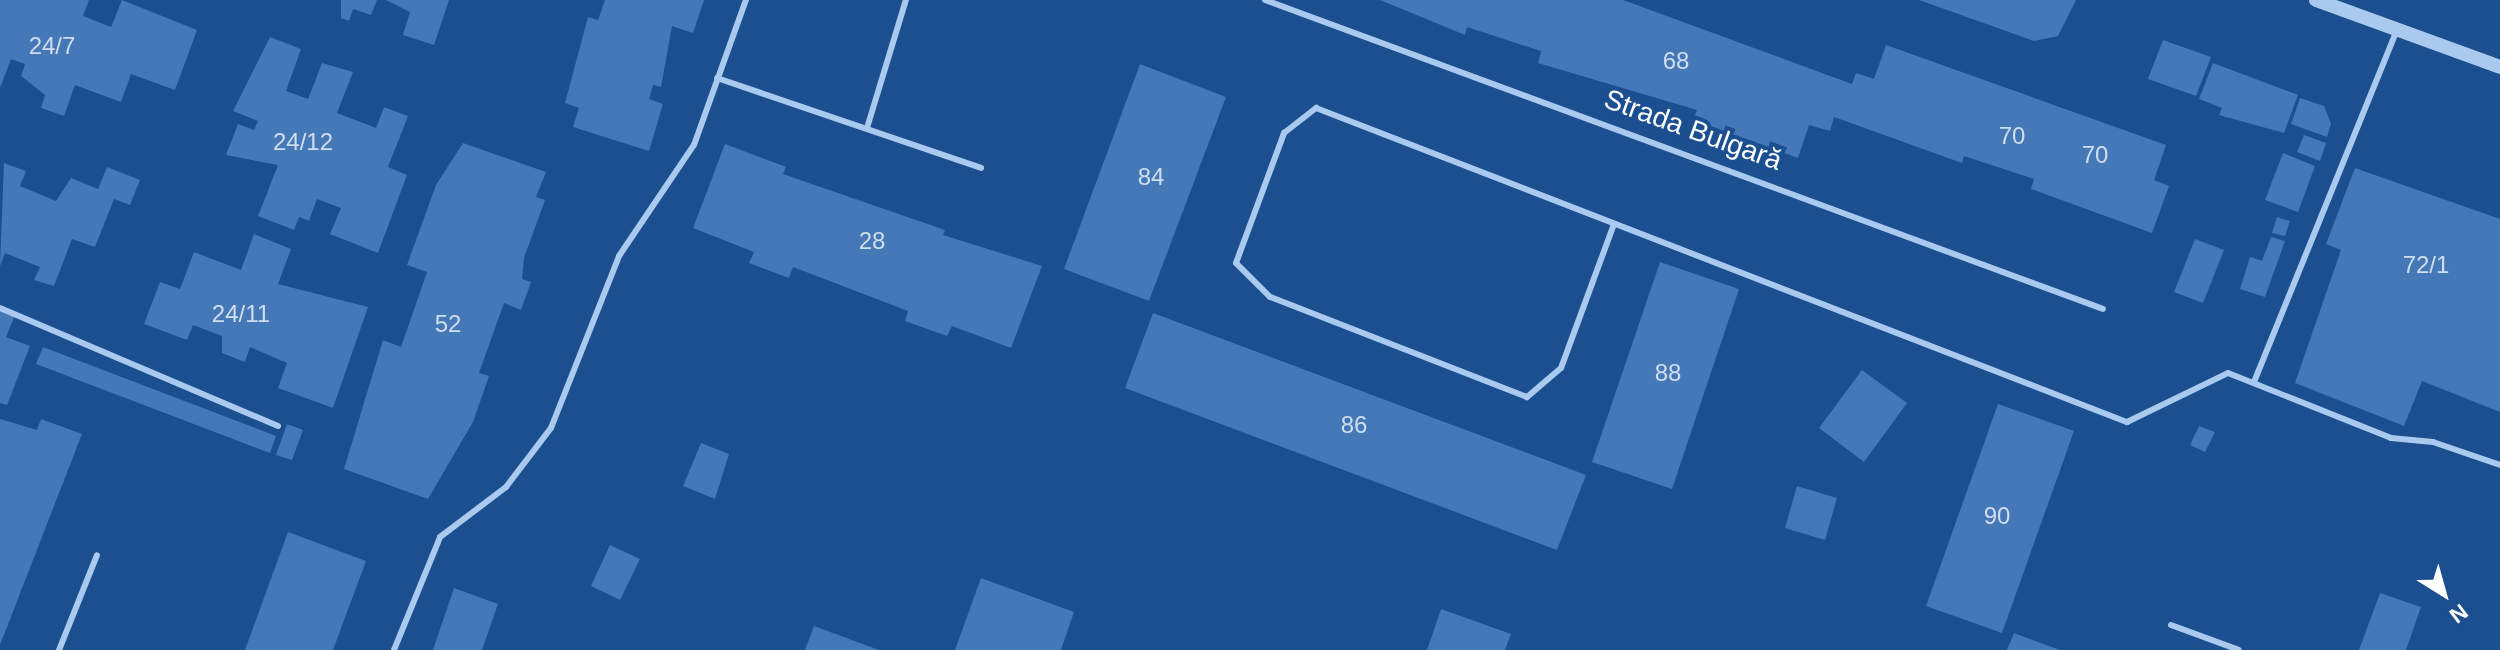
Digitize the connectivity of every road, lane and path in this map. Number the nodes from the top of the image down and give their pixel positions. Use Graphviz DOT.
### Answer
graph roads {
  1 [pos="746,0"];
  2 [pos="906,0"];
  3 [pos="1265,0"];
  4 [pos="2316,0"];
  5 [pos="2397,30"];
  6 [pos="2500,67"];
  7 [pos="717,78"];
  8 [pos="867,128"];
  9 [pos="981,168"];
  10 [pos="1614,224"];
  11 [pos="0,308"];
  12 [pos="2103,309"];
  13 [pos="2254,382"];
  14 [pos="278,426"];
  15 [pos="2500,465"];
  16 [pos="97,555"];
  17 [pos="2171,625"];
  18 [pos="59,650"];
  19 [pos="394,650"];
  20 [pos="2239,650"];
  1 -- 7 [label="lane"];
  2 -- 8 [label="lane"];
  3 -- 12 [label="lane, Strada Bulgară"];
  4 -- 5 [label="street"];
  5 -- 6 [label="street"];
  5 -- 13 [label="lane"];
  7 -- 8 [label="lane"];
  7 -- 19 [label="lane"];
  8 -- 9 [label="lane"];
  10 -- 10 [label="lane"];
  10 -- 13 [label="lane"];
  11 -- 14 [label="lane"];
  13 -- 15 [label="lane"];
  16 -- 18 [label="lane"];
  17 -- 20 [label="lane"];
}
